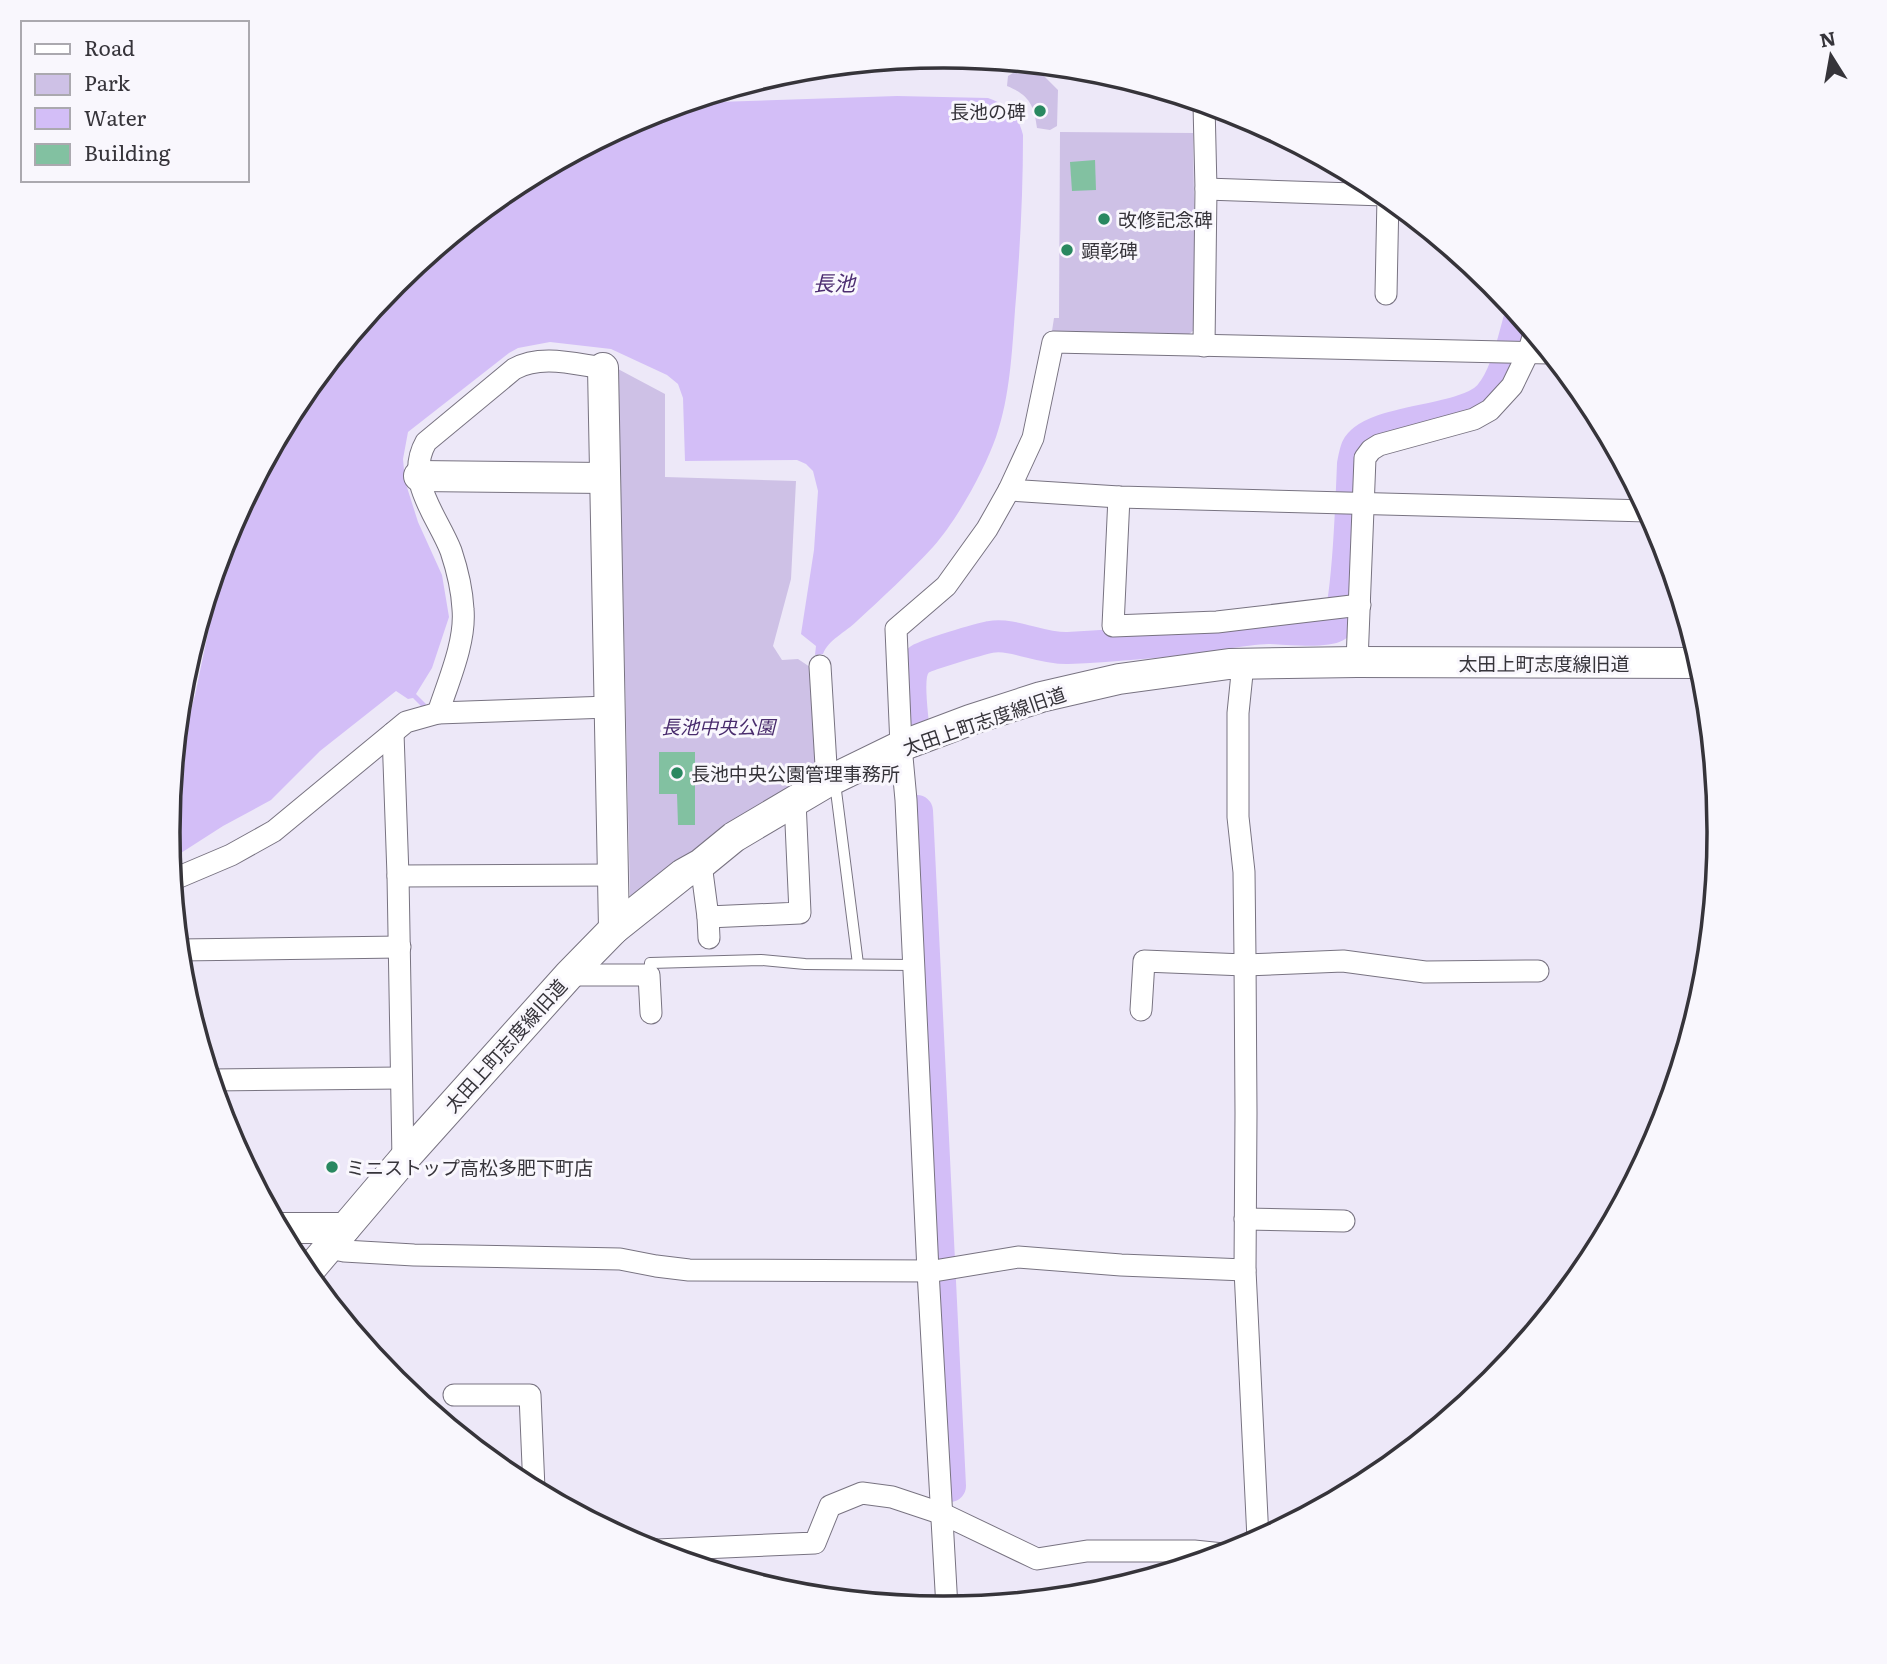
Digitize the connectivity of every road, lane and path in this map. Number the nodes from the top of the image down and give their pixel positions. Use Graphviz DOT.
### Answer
graph roads {
  1 [pos="1205,115"];
  2 [pos="1206,189"];
  3 [pos="1365,195"];
  4 [pos="1386,210"];
  5 [pos="1386,294"];
  6 [pos="1204,346"];
  7 [pos="1526,349"];
  8 [pos="603,368"];
  9 [pos="419,475"];
  10 [pos="605,478"];
  11 [pos="1009,490"];
  12 [pos="1119,497"];
  13 [pos="1354,503"];
  14 [pos="1636,511"];
  15 [pos="1349,606"];
  16 [pos="1357,662"];
  17 [pos="1688,663"];
  18 [pos="1243,664"];
  19 [pos="820,666"];
  20 [pos="610,707"];
  21 [pos="438,713"];
  22 [pos="393,733"];
  23 [pos="901,746"];
  24 [pos="831,780"];
  25 [pos="795,801"];
  26 [pos="701,864"];
  27 [pos="613,875"];
  28 [pos="181,876"];
  29 [pos="398,876"];
  30 [pos="708,917"];
  31 [pos="614,929"];
  32 [pos="709,938"];
  33 [pos="400,947"];
  34 [pos="189,950"];
  35 [pos="858,964"];
  36 [pos="913,965"];
  37 [pos="1245,965"];
  38 [pos="1538,971"];
  39 [pos="569,975"];
  40 [pos="649,975"];
  41 [pos="1141,1010"];
  42 [pos="651,1013"];
  43 [pos="401,1078"];
  44 [pos="221,1080"];
  45 [pos="403,1160"];
  46 [pos="1245,1219"];
  47 [pos="1344,1221"];
  48 [pos="292,1230"];
  49 [pos="337,1238"];
  50 [pos="314,1265"];
  51 [pos="937,1270"];
  52 [pos="1245,1270"];
  53 [pos="454,1395"];
  54 [pos="533,1476"];
  55 [pos="943,1514"];
  56 [pos="1257,1528"];
  57 [pos="681,1549"];
  58 [pos="1200,1551"];
  59 [pos="946,1596"];
  1 -- 2 [label="street"];
  2 -- 3 [label="street"];
  2 -- 6 [label="street"];
  4 -- 5 [label="street"];
  6 -- 7 [label="street"];
  6 -- 11 [label="street"];
  7 -- 13 [label="street"];
  8 -- 9 [label="street"];
  8 -- 10 [label="street"];
  9 -- 10 [label="street"];
  9 -- 21 [label="street"];
  10 -- 20 [label="street"];
  11 -- 12 [label="street"];
  11 -- 23 [label="street"];
  12 -- 13 [label="street"];
  12 -- 15 [label="street"];
  13 -- 14 [label="street"];
  13 -- 15 [label="street"];
  15 -- 16 [label="street"];
  16 -- 17 [label="street, 太田上町志度線旧道"];
  16 -- 18 [label="street, 太田上町志度線旧道"];
  18 -- 23 [label="street, 太田上町志度線旧道"];
  18 -- 37 [label="street"];
  19 -- 24 [label="street"];
  20 -- 21 [label="street"];
  20 -- 27 [label="street"];
  21 -- 22 [label="street"];
  22 -- 28 [label="street"];
  22 -- 29 [label="street"];
  23 -- 24 [label="street, 太田上町志度線旧道"];
  23 -- 36 [label="street"];
  24 -- 25 [label="street, 太田上町志度線旧道"];
  24 -- 35 [label="lane"];
  25 -- 26 [label="street, 太田上町志度線旧道"];
  25 -- 30 [label="street"];
  26 -- 30 [label="street"];
  26 -- 31 [label="street, 太田上町志度線旧道"];
  27 -- 29 [label="street"];
  27 -- 31 [label="street"];
  29 -- 33 [label="street"];
  30 -- 32 [label="street"];
  31 -- 39 [label="street, 太田上町志度線旧道"];
  33 -- 34 [label="street"];
  33 -- 43 [label="street"];
  35 -- 36 [label="lane"];
  35 -- 40 [label="lane"];
  36 -- 51 [label="street"];
  37 -- 38 [label="street"];
  37 -- 41 [label="street"];
  37 -- 46 [label="street"];
  39 -- 40 [label="street"];
  39 -- 45 [label="street, 太田上町志度線旧道"];
  40 -- 42 [label="street"];
  43 -- 44 [label="street"];
  43 -- 45 [label="street"];
  45 -- 49 [label="street, 太田上町志度線旧道"];
  46 -- 47 [label="street"];
  46 -- 52 [label="street"];
  48 -- 49 [label="street"];
  49 -- 50 [label="street, 太田上町志度線旧道"];
  49 -- 51 [label="street"];
  51 -- 52 [label="street"];
  51 -- 55 [label="street"];
  52 -- 56 [label="street"];
  53 -- 54 [label="street"];
  55 -- 57 [label="street"];
  55 -- 58 [label="street"];
  55 -- 59 [label="street"];
}
